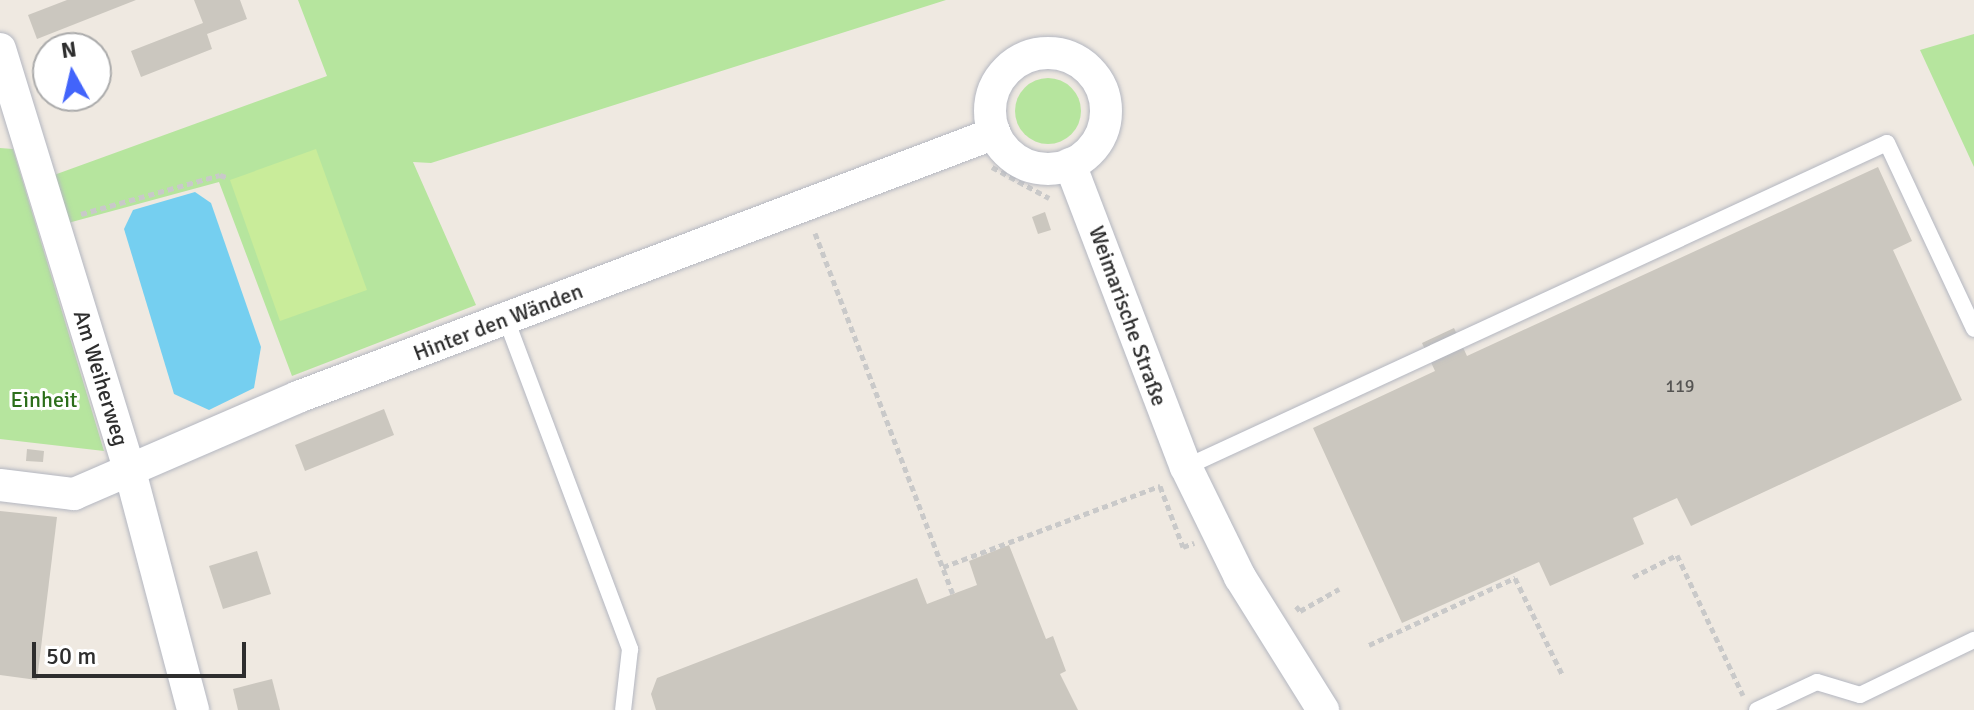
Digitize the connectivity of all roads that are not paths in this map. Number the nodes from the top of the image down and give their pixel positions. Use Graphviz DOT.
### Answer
graph roads {
  1 [pos="0,49"];
  2 [pos="995,133"];
  3 [pos="1070,164"];
  4 [pos="506,319"];
  5 [pos="1974,329"];
  6 [pos="1186,467"];
  7 [pos="130,471"];
  8 [pos="0,485"];
  9 [pos="1974,640"];
  10 [pos="193,710"];
  11 [pos="623,710"];
  12 [pos="1323,710"];
  13 [pos="1757,710"];
  1 -- 7 [label="street, Am Weiherweg"];
  2 -- 3 [label="street"];
  2 -- 3 [label="street"];
  2 -- 4 [label="street, Hinter den Wänden"];
  3 -- 6 [label="street, Weimarische Straße"];
  4 -- 7 [label="street, Hinter den Wänden"];
  4 -- 11 [label="lane"];
  5 -- 6 [label="lane"];
  6 -- 12 [label="street, Weimarische Straße"];
  7 -- 8 [label="street, Hinter den Wänden"];
  7 -- 10 [label="street, Am Weiherweg"];
  9 -- 13 [label="lane"];
}
